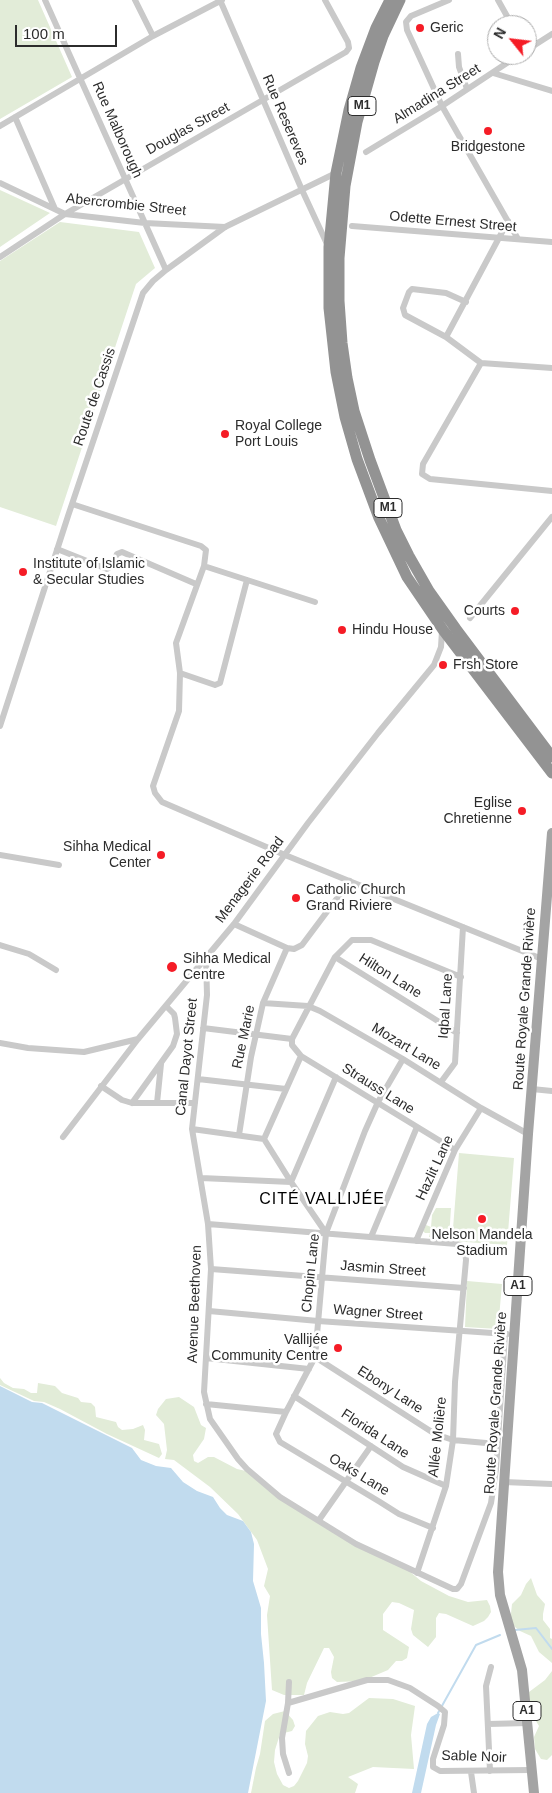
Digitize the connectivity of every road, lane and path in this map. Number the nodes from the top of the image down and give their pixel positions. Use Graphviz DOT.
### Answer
graph roads {
  1 [pos="45,0"];
  2 [pos="135,0"];
  3 [pos="221,0"];
  4 [pos="325,0"];
  5 [pos="382,0"];
  6 [pos="390,0"];
  7 [pos="402,0"];
  8 [pos="449,0"];
  9 [pos="498,0"];
  10 [pos="506,15"];
  11 [pos="552,34"];
  12 [pos="152,36"];
  13 [pos="537,44"];
  14 [pos="458,54"];
  15 [pos="505,65"];
  16 [pos="493,73"];
  17 [pos="80,79"];
  18 [pos="468,89"];
  19 [pos="552,91"];
  20 [pos="264,100"];
  21 [pos="442,106"];
  22 [pos="349,110"];
  23 [pos="15,117"];
  24 [pos="0,126"];
  25 [pos="366,152"];
  26 [pos="336,173"];
  27 [pos="125,179"];
  28 [pos="0,183"];
  29 [pos="302,190"];
  30 [pos="55,209"];
  31 [pos="65,214"];
  32 [pos="508,221"];
  33 [pos="145,223"];
  34 [pos="352,226"];
  35 [pos="225,227"];
  36 [pos="498,238"];
  37 [pos="518,240"];
  38 [pos="552,242"];
  39 [pos="329,247"];
  40 [pos="0,257"];
  41 [pos="166,270"];
  42 [pos="466,302"];
  43 [pos="446,337"];
  44 [pos="481,363"];
  45 [pos="552,368"];
  46 [pos="552,491"];
  47 [pos="72,504"];
  48 [pos="552,518"];
  49 [pos="57,549"];
  50 [pos="204,566"];
  51 [pos="247,580"];
  52 [pos="196,584"];
  53 [pos="315,602"];
  54 [pos="470,618"];
  55 [pos="443,630"];
  56 [pos="180,672"];
  57 [pos="0,695"];
  58 [pos="9,698"];
  59 [pos="0,726"];
  60 [pos="552,757"];
  61 [pos="552,773"];
  62 [pos="552,833"];
  63 [pos="0,855"];
  64 [pos="285,855"];
  65 [pos="58,865"];
  66 [pos="350,880"];
  67 [pos="234,924"];
  68 [pos="463,927"];
  69 [pos="0,945"];
  70 [pos="287,948"];
  71 [pos="335,957"];
  72 [pos="206,958"];
  73 [pos="542,958"];
  74 [pos="56,970"];
  75 [pos="461,977"];
  76 [pos="263,1003"];
  77 [pos="166,1006"];
  78 [pos="308,1006"];
  79 [pos="203,1028"];
  80 [pos="457,1033"];
  81 [pos="256,1034"];
  82 [pos="138,1039"];
  83 [pos="292,1042"];
  84 [pos="0,1043"];
  85 [pos="301,1056"];
  86 [pos="403,1059"];
  87 [pos="161,1063"];
  88 [pos="336,1077"];
  89 [pos="198,1080"];
  90 [pos="441,1082"];
  91 [pos="246,1085"];
  92 [pos="101,1086"];
  93 [pos="286,1089"];
  94 [pos="532,1089"];
  95 [pos="552,1091"];
  96 [pos="378,1102"];
  97 [pos="132,1103"];
  98 [pos="157,1103"];
  99 [pos="195,1103"];
  100 [pos="481,1108"];
  101 [pos="417,1127"];
  102 [pos="192,1129"];
  103 [pos="528,1134"];
  104 [pos="239,1135"];
  105 [pos="63,1137"];
  106 [pos="264,1139"];
  107 [pos="455,1150"];
  108 [pos="202,1178"];
  109 [pos="290,1182"];
  110 [pos="208,1224"];
  111 [pos="326,1233"];
  112 [pos="371,1237"];
  113 [pos="416,1240"];
  114 [pos="211,1269"];
  115 [pos="321,1278"];
  116 [pos="464,1288"];
  117 [pos="209,1312"];
  118 [pos="318,1321"];
  119 [pos="460,1330"];
  120 [pos="510,1334"];
  121 [pos="315,1357"];
  122 [pos="206,1358"];
  123 [pos="309,1369"];
  124 [pos="294,1396"];
  125 [pos="206,1404"];
  126 [pos="286,1412"];
  127 [pos="277,1436"];
  128 [pos="453,1440"];
  129 [pos="497,1444"];
  130 [pos="371,1446"];
  131 [pos="346,1481"];
  132 [pos="504,1482"];
  133 [pos="552,1484"];
  134 [pos="446,1486"];
  135 [pos="319,1520"];
  136 [pos="433,1528"];
  137 [pos="417,1573"];
  138 [pos="491,1667"];
  139 [pos="289,1682"];
  140 [pos="288,1702"];
  141 [pos="528,1723"];
  142 [pos="488,1724"];
  143 [pos="531,1770"];
  144 [pos="490,1771"];
  145 [pos="471,1772"];
  146 [pos="289,1773"];
  147 [pos="474,1793"];
  148 [pos="534,1793"];
  1 -- 17 [label="street, Rue Malborough"];
  2 -- 12 [label="street"];
  3 -- 12 [label="street"];
  3 -- 20 [label="street, Rue Resereves"];
  4 -- 20 [label="street, Douglas Street"];
  5 -- 22 [label="highway"];
  6 -- 22 [label="highway, M1"];
  7 -- 60 [label="highway, M1"];
  8 -- 21 [label="street"];
  9 -- 10 [label="street"];
  11 -- 13 [label="street"];
  12 -- 17 [label="street"];
  14 -- 18 [label="street"];
  15 -- 16 [label="street, Almadina Street"];
  16 -- 18 [label="street, Almadina Street"];
  16 -- 19 [label="street"];
  17 -- 23 [label="street"];
  17 -- 27 [label="street, Rue Malborough"];
  18 -- 21 [label="street, Almadina Street"];
  20 -- 27 [label="street, Douglas Street"];
  20 -- 29 [label="street, Rue Resereves"];
  21 -- 25 [label="street, Almadina Street"];
  21 -- 32 [label="street"];
  22 -- 26 [label="highway, M1"];
  23 -- 24 [label="street"];
  23 -- 30 [label="street"];
  26 -- 29 [label="street, Route de Cassis"];
  26 -- 39 [label="highway, M1"];
  27 -- 31 [label="street, Douglas Street"];
  27 -- 33 [label="street, Rue Malborough"];
  28 -- 30 [label="street, Abercrombie Street"];
  29 -- 35 [label="street, Route de Cassis"];
  29 -- 39 [label="street, Rue Resereves"];
  30 -- 31 [label="street, Abercrombie Street"];
  31 -- 33 [label="street, Abercrombie Street"];
  31 -- 40 [label="street, Douglas Street"];
  32 -- 36 [label="street"];
  32 -- 37 [label="street"];
  33 -- 35 [label="street, Abercrombie Street"];
  33 -- 41 [label="street, Rue Malborough"];
  34 -- 36 [label="street, Odette Ernest Street"];
  35 -- 41 [label="street, Route de Cassis"];
  36 -- 37 [label="street, Odette Ernest Street"];
  36 -- 42 [label="street"];
  37 -- 38 [label="street, Odette Ernest Street"];
  39 -- 55 [label="highway, M1"];
  41 -- 47 [label="street, Route de Cassis"];
  42 -- 43 [label="street"];
  42 -- 43 [label="street"];
  43 -- 44 [label="street"];
  44 -- 45 [label="street"];
  44 -- 46 [label="street"];
  47 -- 49 [label="street, Route de Cassis"];
  47 -- 50 [label="street"];
  48 -- 54 [label="street"];
  49 -- 52 [label="street"];
  49 -- 58 [label="street, Route de Cassis"];
  50 -- 51 [label="street"];
  50 -- 52 [label="street"];
  51 -- 53 [label="street"];
  51 -- 56 [label="street"];
  52 -- 56 [label="street"];
  55 -- 61 [label="highway, M1"];
  55 -- 64 [label="street, Menagerie Road"];
  56 -- 64 [label="street"];
  57 -- 58 [label="street"];
  58 -- 59 [label="street, Route de Cassis"];
  62 -- 73 [label="main road, Route Royale Grande Rivière / A1"];
  63 -- 65 [label="street"];
  64 -- 66 [label="street"];
  64 -- 67 [label="street, Menagerie Road"];
  66 -- 68 [label="street"];
  66 -- 70 [label="street"];
  67 -- 70 [label="street"];
  67 -- 72 [label="street, Menagerie Road"];
  68 -- 73 [label="street"];
  68 -- 75 [label="street, Iqbal Lane"];
  69 -- 74 [label="street"];
  70 -- 76 [label="street, Rue Marie"];
  71 -- 75 [label="street"];
  71 -- 78 [label="street"];
  71 -- 80 [label="street, Hilton Lane"];
  72 -- 77 [label="street, Menagerie Road"];
  72 -- 79 [label="street, Canal Dayot Street"];
  73 -- 94 [label="main road, Route Royale Grande Rivière / A1"];
  75 -- 80 [label="street, Iqbal Lane"];
  76 -- 78 [label="street, Mozart Lane"];
  76 -- 81 [label="street, Rue Marie"];
  77 -- 82 [label="street, Menagerie Road"];
  77 -- 87 [label="street"];
  78 -- 83 [label="street"];
  78 -- 86 [label="street, Mozart Lane"];
  79 -- 81 [label="street"];
  79 -- 89 [label="street, Canal Dayot Street"];
  80 -- 90 [label="street, Iqbal Lane"];
  81 -- 83 [label="street"];
  81 -- 91 [label="street, Rue Marie"];
  82 -- 84 [label="street"];
  82 -- 92 [label="street, Menagerie Road"];
  83 -- 85 [label="street, Strauss Lane"];
  85 -- 88 [label="street, Strauss Lane"];
  85 -- 93 [label="street"];
  86 -- 90 [label="street, Mozart Lane"];
  86 -- 96 [label="street, Chopin Lane"];
  87 -- 97 [label="street"];
  87 -- 98 [label="street"];
  88 -- 96 [label="street, Strauss Lane"];
  88 -- 109 [label="street"];
  89 -- 91 [label="street"];
  89 -- 99 [label="street, Canal Dayot Street"];
  90 -- 100 [label="street, Mozart Lane"];
  91 -- 93 [label="street"];
  91 -- 104 [label="street, Rue Marie"];
  92 -- 97 [label="street"];
  92 -- 105 [label="street, Menagerie Road"];
  93 -- 106 [label="street"];
  94 -- 95 [label="street"];
  94 -- 103 [label="main road, Route Royale Grande Rivière / A1"];
  96 -- 101 [label="street, Strauss Lane"];
  96 -- 111 [label="street, Chopin Lane"];
  97 -- 98 [label="street"];
  98 -- 99 [label="street"];
  99 -- 102 [label="street, Canal Dayot Street"];
  100 -- 103 [label="street, Mozart Lane"];
  100 -- 107 [label="street, Hazlit Lane"];
  101 -- 107 [label="street, Strauss Lane"];
  101 -- 112 [label="street"];
  102 -- 104 [label="street"];
  102 -- 108 [label="street, Avenue Beethoven"];
  103 -- 120 [label="main road, Route Royale Grande Rivière / A1"];
  104 -- 106 [label="street"];
  106 -- 109 [label="street"];
  107 -- 113 [label="street, Hazlit Lane"];
  108 -- 109 [label="street"];
  108 -- 110 [label="street, Avenue Beethoven"];
  109 -- 111 [label="street"];
  110 -- 111 [label="street"];
  110 -- 114 [label="street, Avenue Beethoven"];
  111 -- 112 [label="street"];
  111 -- 115 [label="street, Chopin Lane"];
  112 -- 113 [label="street"];
  113 -- 116 [label="street, Allée Molière"];
  114 -- 115 [label="street, Jasmin Street"];
  114 -- 117 [label="street, Avenue Beethoven"];
  115 -- 116 [label="street, Jasmin Street"];
  115 -- 118 [label="street, Chopin Lane"];
  116 -- 119 [label="street, Allée Molière"];
  117 -- 118 [label="street, Wagner Street"];
  117 -- 122 [label="street, Avenue Beethoven"];
  118 -- 119 [label="street, Wagner Street"];
  118 -- 121 [label="street, Chopin Lane"];
  119 -- 120 [label="street, Wagner Street"];
  119 -- 128 [label="street, Allée Molière"];
  120 -- 129 [label="street"];
  120 -- 132 [label="main road, Route Royale Grande Rivière / A1"];
  121 -- 123 [label="street, Chopin Lane"];
  121 -- 128 [label="street, Ebony Lane"];
  122 -- 123 [label="street"];
  122 -- 125 [label="street, Avenue Beethoven"];
  123 -- 124 [label="street, Chopin Lane"];
  124 -- 126 [label="street, Chopin Lane"];
  124 -- 130 [label="street, Florida Lane"];
  125 -- 126 [label="street"];
  125 -- 135 [label="street, Avenue Beethoven"];
  126 -- 127 [label="street, Chopin Lane"];
  127 -- 131 [label="street, Oaks Lane"];
  128 -- 129 [label="street, Ebony Lane"];
  128 -- 134 [label="street, Allée Molière"];
  129 -- 137 [label="street, Avenue Beethoven"];
  130 -- 131 [label="street"];
  130 -- 134 [label="street, Florida Lane"];
  131 -- 135 [label="street"];
  131 -- 136 [label="street, Oaks Lane"];
  132 -- 133 [label="street"];
  132 -- 141 [label="main road, Route Royale Grande Rivière / A1"];
  134 -- 136 [label="street, Allée Molière"];
  135 -- 137 [label="street, Avenue Beethoven"];
  136 -- 137 [label="street, Allée Molière"];
  138 -- 142 [label="street"];
  139 -- 140 [label="street"];
  140 -- 145 [label="street, Sable Noir"];
  140 -- 146 [label="street"];
  141 -- 142 [label="street"];
  141 -- 143 [label="main road, Route Royale Grande Rivière / A1"];
  142 -- 144 [label="street"];
  143 -- 144 [label="street, Sable Noir"];
  143 -- 148 [label="main road, Route Royale Grande Rivière / A1"];
  144 -- 145 [label="street, Sable Noir"];
  145 -- 147 [label="street"];
}
